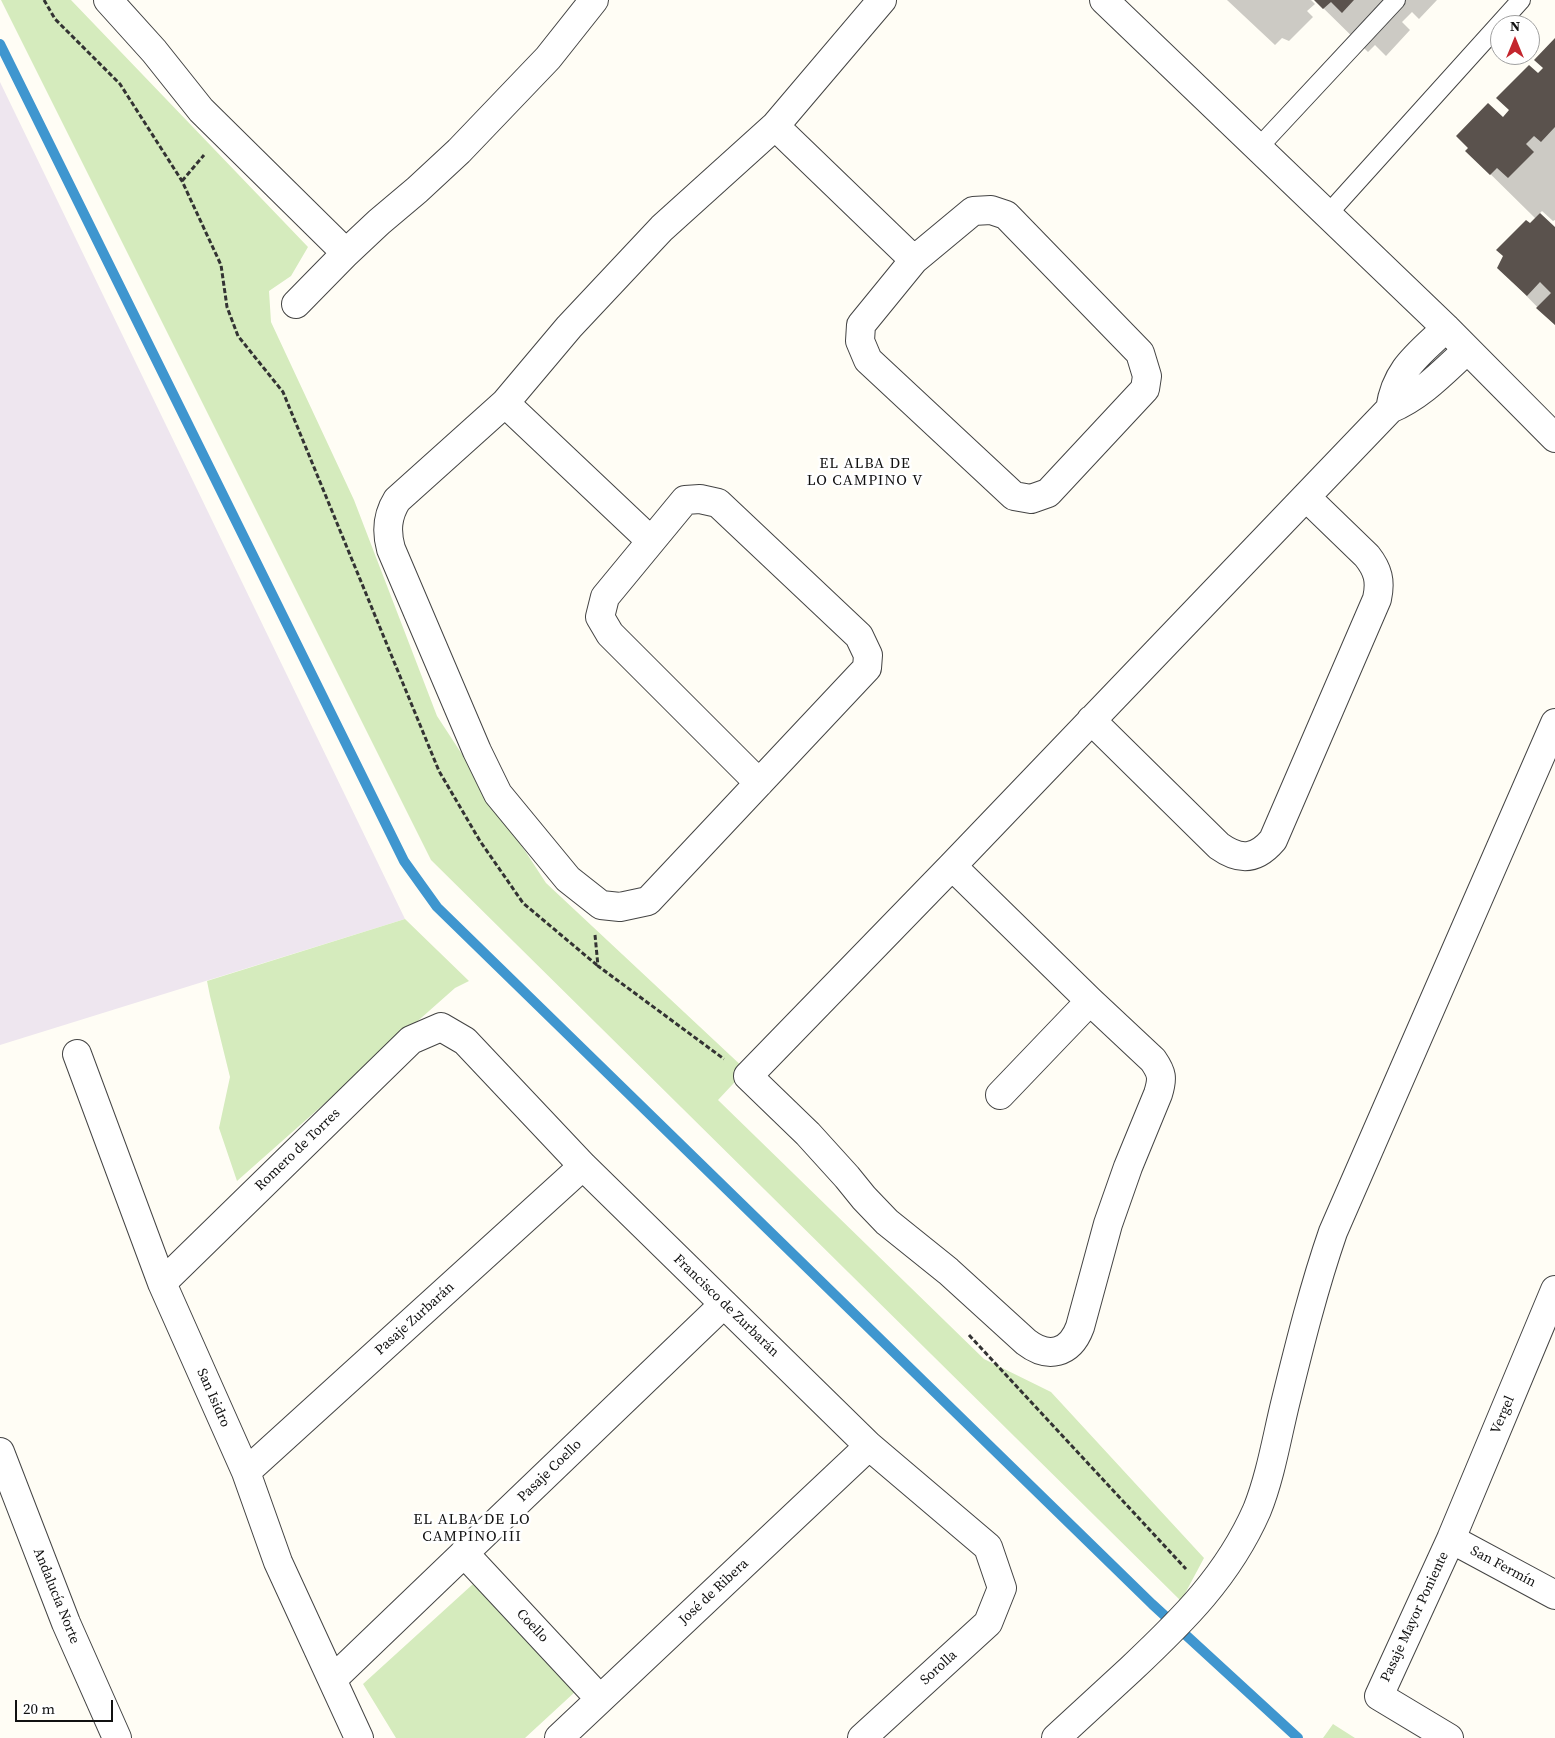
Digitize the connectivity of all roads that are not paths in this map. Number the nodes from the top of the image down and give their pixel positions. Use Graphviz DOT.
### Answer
graph roads {
  1 [pos="108,0"];
  2 [pos="594,0"];
  3 [pos="882,0"];
  4 [pos="1104,0"];
  5 [pos="1396,0"];
  6 [pos="1521,0"];
  7 [pos="775,126"];
  8 [pos="1258,148"];
  9 [pos="1328,215"];
  10 [pos="346,253"];
  11 [pos="914,260"];
  12 [pos="296,304"];
  13 [pos="1446,328"];
  14 [pos="1467,350"];
  15 [pos="506,403"];
  16 [pos="1390,409"];
  17 [pos="1555,438"];
  18 [pos="1306,497"];
  19 [pos="651,541"];
  20 [pos="1091,720"];
  21 [pos="1555,723"];
  22 [pos="759,783"];
  23 [pos="952,866"];
  24 [pos="1090,1001"];
  25 [pos="441,1027"];
  26 [pos="78,1054"];
  27 [pos="1000,1095"];
  28 [pos="583,1166"];
  29 [pos="162,1283"];
  30 [pos="1555,1290"];
  31 [pos="724,1304"];
  32 [pos="868,1446"];
  33 [pos="2,1467"];
  34 [pos="246,1472"];
  35 [pos="1451,1539"];
  36 [pos="464,1553"];
  37 [pos="1002,1588"];
  38 [pos="1555,1594"];
  39 [pos="333,1679"];
  40 [pos="600,1699"];
  41 [pos="117,1738"];
  42 [pos="358,1738"];
  43 [pos="559,1738"];
  44 [pos="862,1738"];
  45 [pos="1056,1738"];
  46 [pos="1449,1738"];
  1 -- 10 [label="street"];
  2 -- 10 [label="street"];
  3 -- 7 [label="street"];
  4 -- 8 [label="street"];
  5 -- 8 [label="lane"];
  6 -- 9 [label="lane"];
  7 -- 11 [label="street"];
  7 -- 15 [label="street"];
  8 -- 9 [label="street"];
  9 -- 13 [label="street"];
  10 -- 12 [label="street"];
  11 -- 11 [label="street"];
  13 -- 14 [label="street"];
  13 -- 16 [label="street"];
  14 -- 16 [label="street"];
  14 -- 17 [label="street"];
  15 -- 19 [label="street"];
  15 -- 22 [label="street"];
  16 -- 18 [label="street"];
  18 -- 20 [label="street"];
  18 -- 20 [label="street"];
  19 -- 22 [label="street"];
  19 -- 22 [label="street"];
  20 -- 23 [label="street"];
  21 -- 45 [label="street"];
  23 -- 24 [label="street"];
  23 -- 24 [label="street"];
  24 -- 27 [label="street"];
  25 -- 28 [label="street, Francisco de Zurbarán"];
  25 -- 29 [label="street, Romero de Torres"];
  26 -- 29 [label="street, San Isidro"];
  28 -- 31 [label="street, Francisco de Zurbarán"];
  28 -- 34 [label="street, Pasaje Zurbarán"];
  29 -- 34 [label="street, San Isidro"];
  30 -- 35 [label="street, Vergel"];
  31 -- 32 [label="street, Francisco de Zurbarán"];
  31 -- 36 [label="street, Pasaje Coello"];
  32 -- 37 [label="street, Francisco de Zurbarán"];
  32 -- 40 [label="street, José de Ribera"];
  33 -- 41 [label="street, Andalucía Norte"];
  34 -- 39 [label="street, San Isidro"];
  35 -- 38 [label="street, San Fermín"];
  35 -- 46 [label="street, Pasaje Mayor Poniente"];
  36 -- 39 [label="street, Pasaje Coello"];
  36 -- 40 [label="street, Coello"];
  37 -- 44 [label="street, Sorolla"];
  39 -- 42 [label="street, San Isidro"];
  40 -- 43 [label="street, José de Ribera"];
}
